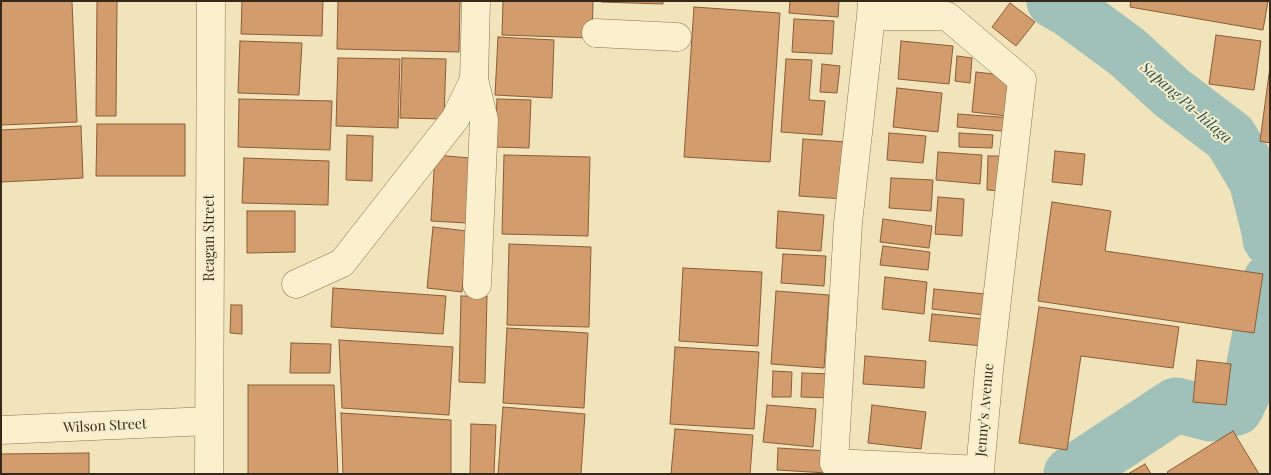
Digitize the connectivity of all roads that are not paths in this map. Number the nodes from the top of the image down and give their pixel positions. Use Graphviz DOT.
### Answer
graph roads {
  1 [pos="211,1"];
  2 [pos="476,1"];
  3 [pos="871,8"];
  4 [pos="596,33"];
  5 [pos="677,37"];
  6 [pos="474,80"];
  7 [pos="296,284"];
  8 [pos="478,285"];
  9 [pos="209,421"];
  10 [pos="1,430"];
  11 [pos="209,474"];
  1 -- 9 [label="street, Reagan Street"];
  2 -- 6 [label="street"];
  3 -- 3 [label="street, Jenny's Avenue"];
  4 -- 5 [label="street"];
  6 -- 7 [label="street"];
  6 -- 8 [label="street"];
  9 -- 10 [label="street, Wilson Street"];
  9 -- 11 [label="street, Reagan Street"];
}
